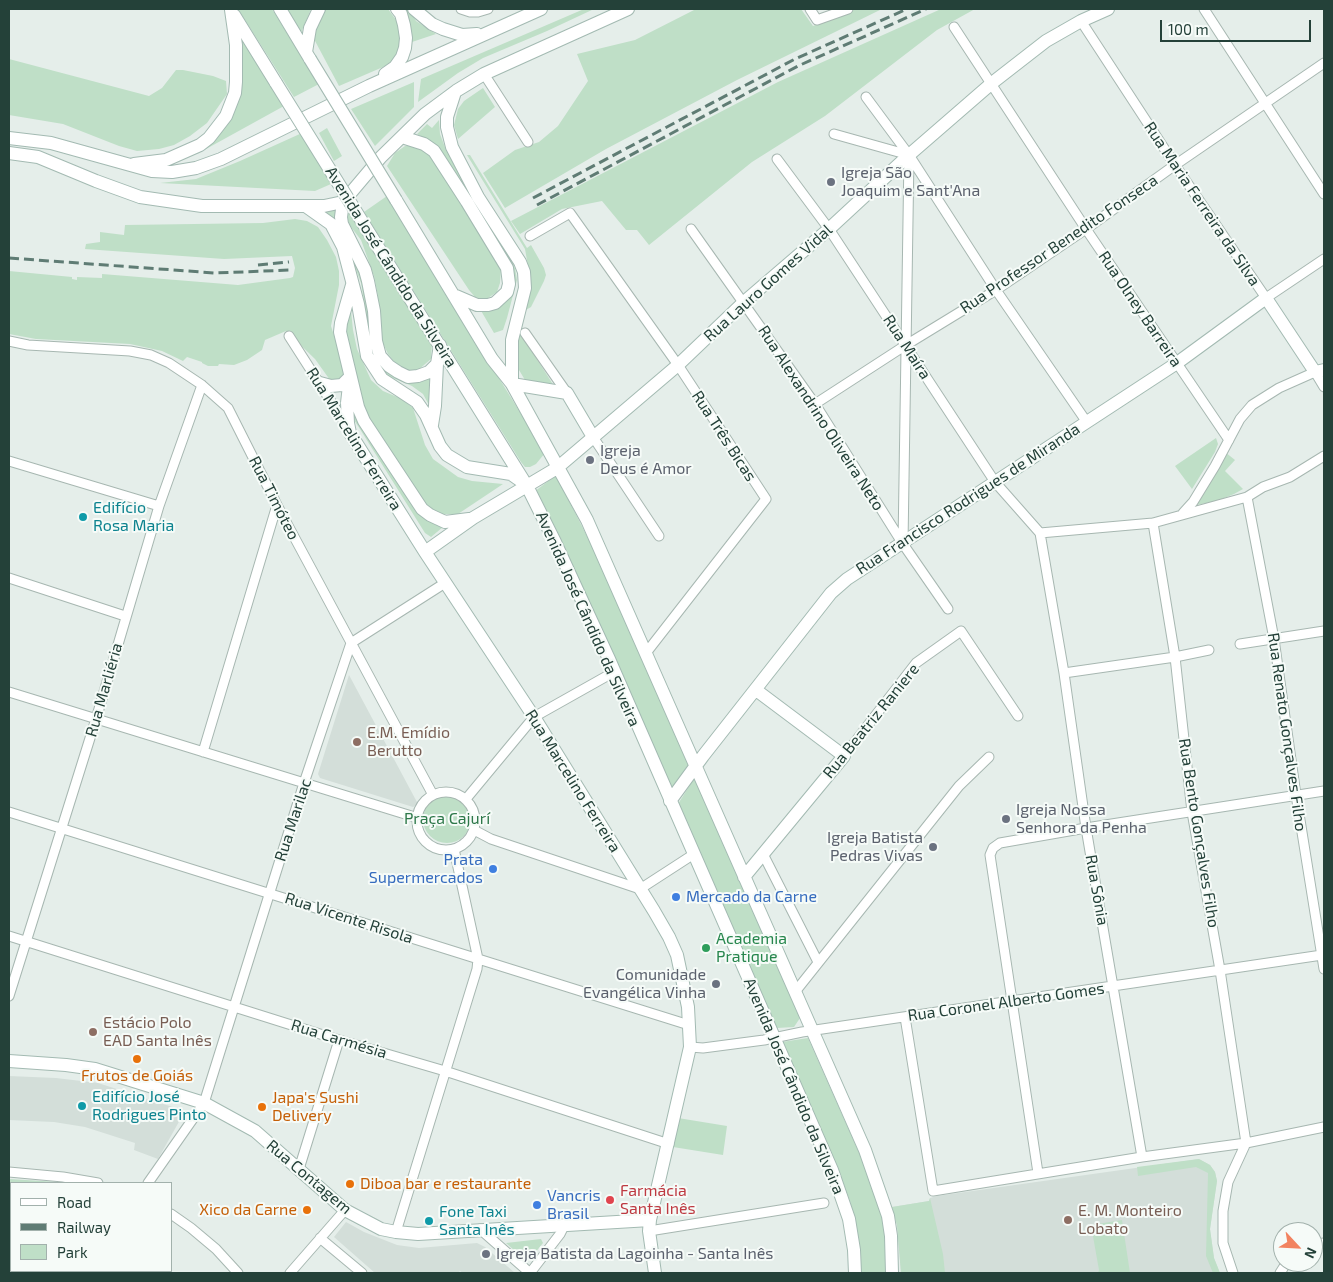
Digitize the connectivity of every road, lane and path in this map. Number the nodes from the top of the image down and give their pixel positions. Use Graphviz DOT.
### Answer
graph roads {
  1 [pos="231,9"];
  2 [pos="280,9"];
  3 [pos="285,9"];
  4 [pos="319,9"];
  5 [pos="397,9"];
  6 [pos="414,9"];
  7 [pos="462,9"];
  8 [pos="488,9"];
  9 [pos="541,9"];
  10 [pos="628,9"];
  11 [pos="810,9"];
  12 [pos="848,9"];
  13 [pos="1108,9"];
  14 [pos="1204,9"];
  15 [pos="1081,21"];
  16 [pos="288,24"];
  17 [pos="954,27"];
  18 [pos="486,33"];
  19 [pos="308,56"];
  20 [pos="1324,63"];
  21 [pos="484,74"];
  22 [pos="992,83"];
  23 [pos="369,86"];
  24 [pos="456,92"];
  25 [pos="866,97"];
  26 [pos="1266,104"];
  27 [pos="834,134"];
  28 [pos="402,137"];
  29 [pos="9,138"];
  30 [pos="528,142"];
  31 [pos="9,153"];
  32 [pos="909,155"];
  33 [pos="777,159"];
  34 [pos="124,164"];
  35 [pos="1175,165"];
  36 [pos="1324,194"];
  37 [pos="343,202"];
  38 [pos="307,208"];
  39 [pos="691,229"];
  40 [pos="829,229"];
  41 [pos="1086,229"];
  42 [pos="530,236"];
  43 [pos="1324,260"];
  44 [pos="353,282"];
  45 [pos="996,290"];
  46 [pos="456,296"];
  47 [pos="1266,298"];
  48 [pos="744,302"];
  49 [pos="525,333"];
  50 [pos="289,336"];
  51 [pos="9,341"];
  52 [pos="906,344"];
  53 [pos="440,345"];
  54 [pos="1177,363"];
  55 [pos="437,364"];
  56 [pos="678,365"];
  57 [pos="1320,371"];
  58 [pos="350,377"];
  59 [pos="320,383"];
  60 [pos="512,384"];
  61 [pos="202,385"];
  62 [pos="1324,387"];
  63 [pos="567,393"];
  64 [pos="815,404"];
  65 [pos="1086,421"];
  66 [pos="432,425"];
  67 [pos="350,433"];
  68 [pos="593,437"];
  69 [pos="1229,440"];
  70 [pos="1324,456"];
  71 [pos="9,461"];
  72 [pos="557,468"];
  73 [pos="995,482"];
  74 [pos="527,486"];
  75 [pos="1248,497"];
  76 [pos="277,505"];
  77 [pos="159,506"];
  78 [pos="1182,514"];
  79 [pos="473,518"];
  80 [pos="1152,523"];
  81 [pos="1040,533"];
  82 [pos="659,536"];
  83 [pos="903,544"];
  84 [pos="424,552"];
  85 [pos="9,578"];
  86 [pos="445,583"];
  87 [pos="948,609"];
  88 [pos="125,616"];
  89 [pos="1324,630"];
  90 [pos="1274,638"];
  91 [pos="351,643"];
  92 [pos="1240,644"];
  93 [pos="1209,650"];
  94 [pos="646,653"];
  95 [pos="1175,657"];
  96 [pos="614,672"];
  97 [pos="1064,673"];
  98 [pos="756,690"];
  99 [pos="9,692"];
  100 [pos="1018,716"];
  101 [pos="534,717"];
  102 [pos="96,719"];
  103 [pos="203,752"];
  104 [pos="844,756"];
  105 [pos="989,757"];
  106 [pos="696,767"];
  107 [pos="304,783"];
  108 [pos="1324,791"];
  109 [pos="433,795"];
  110 [pos="1296,795"];
  111 [pos="466,799"];
  112 [pos="670,801"];
  113 [pos="9,812"];
  114 [pos="1192,812"];
  115 [pos="418,818"];
  116 [pos="61,828"];
  117 [pos="1086,828"];
  118 [pos="474,830"];
  119 [pos="454,849"];
  120 [pos="694,854"];
  121 [pos="763,854"];
  122 [pos="744,877"];
  123 [pos="640,889"];
  124 [pos="270,893"];
  125 [pos="9,936"];
  126 [pos="27,942"];
  127 [pos="1322,955"];
  128 [pos="478,959"];
  129 [pos="818,962"];
  130 [pos="1324,969"];
  131 [pos="1220,970"];
  132 [pos="1114,986"];
  133 [pos="796,992"];
  134 [pos="9,996"];
  135 [pos="1012,1002"];
  136 [pos="234,1006"];
  137 [pos="905,1017"];
  138 [pos="689,1026"];
  139 [pos="813,1031"];
  140 [pos="774,1038"];
  141 [pos="339,1040"];
  142 [pos="690,1047"];
  143 [pos="9,1061"];
  144 [pos="445,1071"];
  145 [pos="204,1103"];
  146 [pos="1324,1127"];
  147 [pos="1246,1143"];
  148 [pos="669,1144"];
  149 [pos="1142,1157"];
  150 [pos="299,1169"];
  151 [pos="9,1172"];
  152 [pos="1038,1173"];
  153 [pos="92,1182"];
  154 [pos="149,1182"];
  155 [pos="824,1203"];
  156 [pos="345,1210"];
  157 [pos="172,1215"];
  158 [pos="565,1224"];
  159 [pos="650,1225"];
  160 [pos="480,1229"];
  161 [pos="396,1232"];
  162 [pos="320,1238"];
  163 [pos="238,1273"];
  164 [pos="290,1273"];
  165 [pos="362,1273"];
  166 [pos="530,1273"];
  167 [pos="655,1273"];
  168 [pos="855,1273"];
  169 [pos="892,1273"];
  170 [pos="1233,1273"];
  1 -- 34 [label="main road"];
  1 -- 53 [label="main road, Avenida José Cândido da Silveira, bridge"];
  2 -- 16 [label="main road"];
  3 -- 16 [label="main road"];
  4 -- 19 [label="main road"];
  5 -- 23 [label="main road"];
  6 -- 18 [label="main road"];
  7 -- 8 [label="street"];
  9 -- 18 [label="main road"];
  10 -- 21 [label="main road"];
  11 -- 12 [label="street"];
  13 -- 15 [label="main road, Rua Lauro Gomes Vidal"];
  14 -- 26 [label="street"];
  15 -- 22 [label="main road, Rua Lauro Gomes Vidal"];
  15 -- 35 [label="street, Rua Maria Ferreira da Silva"];
  16 -- 19 [label="main road"];
  17 -- 22 [label="street, Rua Olney Barreira"];
  18 -- 23 [label="main road"];
  19 -- 46 [label="main road, bridge"];
  20 -- 26 [label="street, Rua Professor Benedito Fonseca"];
  21 -- 24 [label="main road"];
  21 -- 30 [label="street"];
  22 -- 32 [label="main road, Rua Lauro Gomes Vidal"];
  22 -- 41 [label="street, Rua Olney Barreira"];
  23 -- 34 [label="main road"];
  24 -- 28 [label="main road"];
  24 -- 60 [label="main road"];
  25 -- 32 [label="street"];
  26 -- 35 [label="street, Rua Professor Benedito Fonseca"];
  26 -- 36 [label="street"];
  27 -- 32 [label="street"];
  28 -- 37 [label="main road"];
  28 -- 46 [label="main road"];
  29 -- 34 [label="main road"];
  31 -- 38 [label="main road"];
  32 -- 40 [label="main road, Rua Lauro Gomes Vidal"];
  32 -- 45 [label="street"];
  32 -- 52 [label="street"];
  33 -- 40 [label="street, Rua Maíra"];
  35 -- 41 [label="street, Rua Professor Benedito Fonseca"];
  35 -- 47 [label="street, Rua Maria Ferreira da Silva"];
  37 -- 38 [label="main road"];
  37 -- 55 [label="main road"];
  38 -- 44 [label="main road"];
  39 -- 48 [label="street, Rua Alexandrino Oliveira Neto"];
  40 -- 48 [label="main road, Rua Lauro Gomes Vidal"];
  40 -- 52 [label="street, Rua Maíra"];
  41 -- 45 [label="street, Rua Professor Benedito Fonseca"];
  41 -- 54 [label="street, Rua Olney Barreira"];
  42 -- 56 [label="street, Rua Três Bicas"];
  43 -- 47 [label="street, Rua Francisco Rodrigues de Miranda"];
  44 -- 58 [label="main road"];
  44 -- 66 [label="main road"];
  45 -- 52 [label="street, Rua Professor Benedito Fonseca"];
  45 -- 65 [label="street"];
  46 -- 60 [label="main road"];
  47 -- 54 [label="main road, Rua Francisco Rodrigues de Miranda"];
  47 -- 57 [label="main road, Rua Maria Ferreira da Silva"];
  48 -- 56 [label="main road, Rua Lauro Gomes Vidal"];
  48 -- 64 [label="street, Rua Alexandrino Oliveira Neto"];
  49 -- 63 [label="street"];
  50 -- 59 [label="street, Rua Marcelino Ferreira"];
  51 -- 61 [label="street, Rua Timóteo"];
  52 -- 64 [label="street, Rua Professor Benedito Fonseca"];
  52 -- 73 [label="street, Rua Maíra"];
  52 -- 83 [label="street"];
  53 -- 55 [label="main road"];
  53 -- 74 [label="main road, Avenida José Cândido da Silveira"];
  54 -- 65 [label="main road, Rua Francisco Rodrigues de Miranda"];
  54 -- 69 [label="street, Rua Olney Barreira"];
  55 -- 66 [label="main road"];
  56 -- 68 [label="main road, Rua Lauro Gomes Vidal"];
  56 -- 94 [label="street, Rua Três Bicas"];
  57 -- 62 [label="street, Rua Maria Ferreira da Silva"];
  57 -- 69 [label="street"];
  58 -- 59 [label="main road"];
  58 -- 67 [label="main road"];
  58 -- 79 [label="main road"];
  59 -- 67 [label="street, Rua Marcelino Ferreira"];
  60 -- 63 [label="main road"];
  60 -- 72 [label="main road"];
  61 -- 76 [label="street, Rua Timóteo"];
  61 -- 77 [label="street, Rua Marliéria"];
  63 -- 68 [label="main road"];
  64 -- 83 [label="street, Rua Alexandrino Oliveira Neto"];
  65 -- 73 [label="main road, Rua Francisco Rodrigues de Miranda"];
  66 -- 74 [label="main road"];
  67 -- 84 [label="main road, Rua Marcelino Ferreira"];
  68 -- 72 [label="main road, Rua Lauro Gomes Vidal"];
  68 -- 82 [label="street"];
  69 -- 78 [label="street"];
  70 -- 75 [label="street"];
  71 -- 77 [label="street"];
  72 -- 74 [label="main road, Rua Lauro Gomes Vidal"];
  72 -- 94 [label="main road"];
  73 -- 81 [label="street, Rua Maíra"];
  73 -- 83 [label="main road, Rua Francisco Rodrigues de Miranda"];
  74 -- 79 [label="main road, Rua Lauro Gomes Vidal"];
  74 -- 96 [label="main road, Avenida José Cândido da Silveira"];
  75 -- 78 [label="street"];
  75 -- 90 [label="street, Rua Renato Gonçalves Filho"];
  76 -- 91 [label="street, Rua Timóteo"];
  76 -- 103 [label="street"];
  77 -- 88 [label="street, Rua Marliéria"];
  78 -- 80 [label="street"];
  79 -- 84 [label="main road, Rua Lauro Gomes Vidal"];
  80 -- 81 [label="street"];
  80 -- 95 [label="street, Rua Bento Gonçalves Filho"];
  81 -- 97 [label="street, Rua Sônia"];
  83 -- 87 [label="street, Rua Alexandrino Oliveira Neto"];
  83 -- 98 [label="main road, Rua Francisco Rodrigues de Miranda"];
  84 -- 86 [label="main road, Rua Marcelino Ferreira"];
  85 -- 88 [label="street"];
  86 -- 91 [label="street"];
  86 -- 101 [label="main road, Rua Marcelino Ferreira"];
  88 -- 102 [label="street, Rua Marliéria"];
  89 -- 90 [label="street"];
  90 -- 92 [label="street"];
  90 -- 110 [label="street, Rua Renato Gonçalves Filho"];
  91 -- 107 [label="street, Rua Marilac"];
  91 -- 109 [label="street, Rua Timóteo"];
  93 -- 95 [label="street"];
  94 -- 106 [label="main road"];
  95 -- 97 [label="street"];
  95 -- 114 [label="street, Rua Bento Gonçalves Filho"];
  96 -- 101 [label="street"];
  96 -- 112 [label="main road, Avenida José Cândido da Silveira"];
  97 -- 117 [label="street, Rua Sônia"];
  98 -- 104 [label="main road"];
  98 -- 106 [label="main road, Rua Francisco Rodrigues de Miranda"];
  99 -- 102 [label="street"];
  100 -- 104 [label="street, Rua Beatriz Raniere"];
  101 -- 111 [label="street"];
  101 -- 123 [label="main road, Rua Marcelino Ferreira"];
  102 -- 103 [label="street"];
  102 -- 116 [label="street, Rua Marliéria"];
  103 -- 107 [label="street"];
  104 -- 121 [label="main road, Rua Beatriz Raniere"];
  105 -- 129 [label="street"];
  106 -- 112 [label="main road, Rua Francisco Rodrigues de Miranda"];
  106 -- 122 [label="main road"];
  107 -- 115 [label="street"];
  107 -- 124 [label="street, Rua Marilac"];
  108 -- 110 [label="street"];
  109 -- 111 [label="street"];
  109 -- 115 [label="street"];
  110 -- 114 [label="street"];
  110 -- 127 [label="street, Rua Renato Gonçalves Filho"];
  111 -- 118 [label="street"];
  112 -- 120 [label="main road, Avenida José Cândido da Silveira"];
  113 -- 116 [label="street, Rua Vicente Risola"];
  114 -- 117 [label="street"];
  114 -- 131 [label="street, Rua Bento Gonçalves Filho"];
  115 -- 119 [label="street"];
  116 -- 124 [label="street, Rua Vicente Risola"];
  116 -- 126 [label="street, Rua Marliéria"];
  117 -- 132 [label="street, Rua Sônia"];
  117 -- 135 [label="street"];
  118 -- 119 [label="street"];
  118 -- 123 [label="street"];
  119 -- 128 [label="street"];
  120 -- 123 [label="street"];
  120 -- 140 [label="main road, Avenida José Cândido da Silveira"];
  121 -- 122 [label="main road, Rua Beatriz Raniere"];
  121 -- 129 [label="street"];
  122 -- 133 [label="main road"];
  123 -- 138 [label="main road, Rua Marcelino Ferreira"];
  124 -- 128 [label="street, Rua Vicente Risola"];
  124 -- 136 [label="street, Rua Marilac"];
  125 -- 126 [label="street, Rua Carmésia"];
  126 -- 134 [label="street, Rua Marliéria"];
  126 -- 136 [label="street, Rua Carmésia"];
  127 -- 130 [label="street, Rua Renato Gonçalves Filho"];
  127 -- 131 [label="street, Rua Coronel Alberto Gomes"];
  128 -- 138 [label="street, Rua Vicente Risola"];
  128 -- 144 [label="street"];
  129 -- 133 [label="street"];
  131 -- 132 [label="street, Rua Coronel Alberto Gomes"];
  131 -- 147 [label="street, Rua Bento Gonçalves Filho"];
  132 -- 135 [label="street, Rua Coronel Alberto Gomes"];
  132 -- 149 [label="street, Rua Sônia"];
  133 -- 139 [label="main road"];
  135 -- 137 [label="street, Rua Coronel Alberto Gomes"];
  135 -- 152 [label="street"];
  136 -- 141 [label="street, Rua Carmésia"];
  136 -- 145 [label="street, Rua Marilac"];
  137 -- 139 [label="street, Rua Coronel Alberto Gomes"];
  137 -- 152 [label="street"];
  138 -- 142 [label="main road, Rua Marcelino Ferreira"];
  139 -- 140 [label="street, Rua Coronel Alberto Gomes"];
  139 -- 169 [label="main road"];
  140 -- 142 [label="street, Rua Coronel Alberto Gomes"];
  140 -- 168 [label="main road, Avenida José Cândido da Silveira"];
  141 -- 144 [label="street, Rua Carmésia"];
  141 -- 150 [label="street"];
  142 -- 148 [label="main road, Rua Marcelino Ferreira"];
  143 -- 145 [label="main road, Rua Contagem"];
  144 -- 148 [label="street, Rua Carmésia"];
  144 -- 161 [label="street"];
  145 -- 150 [label="main road, Rua Contagem"];
  145 -- 154 [label="street, Rua Marilac"];
  146 -- 147 [label="street"];
  147 -- 149 [label="street"];
  147 -- 170 [label="street"];
  148 -- 159 [label="main road, Rua Marcelino Ferreira"];
  149 -- 152 [label="street"];
  150 -- 156 [label="main road, Rua Contagem"];
  151 -- 153 [label="street"];
  155 -- 159 [label="street"];
  156 -- 161 [label="main road, Rua Contagem"];
  156 -- 162 [label="street"];
  157 -- 163 [label="street"];
  158 -- 159 [label="main road, Rua Contagem"];
  158 -- 160 [label="main road, Rua Contagem"];
  158 -- 166 [label="street"];
  159 -- 167 [label="main road, Rua Marcelino Ferreira"];
  160 -- 161 [label="main road, Rua Contagem"];
  160 -- 166 [label="street"];
  162 -- 164 [label="street"];
  162 -- 165 [label="street"];
}
